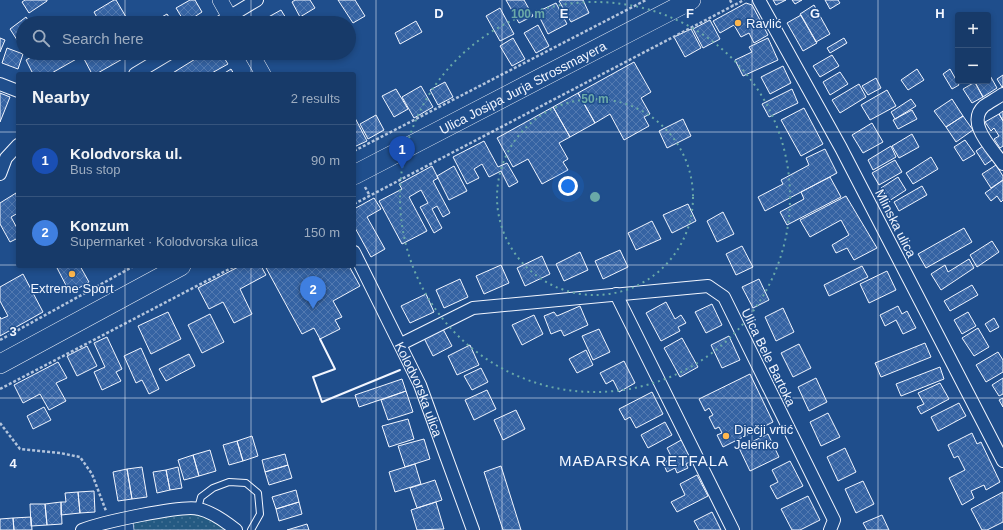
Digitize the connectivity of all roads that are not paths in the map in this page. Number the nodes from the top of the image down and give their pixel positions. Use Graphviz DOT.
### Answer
graph roads {
  1 [pos="220,0"];
  2 [pos="257,0"];
  3 [pos="691,0"];
  4 [pos="759,0"];
  5 [pos="225,16"];
  6 [pos="234,16"];
  7 [pos="158,60"];
  8 [pos="254,60"];
  9 [pos="138,72"];
  10 [pos="262,72"];
  11 [pos="0,84"];
  12 [pos="16,90"];
  13 [pos="1003,94"];
  14 [pos="16,147"];
  15 [pos="1003,164"];
  16 [pos="0,174"];
  17 [pos="356,174"];
  18 [pos="356,256"];
  19 [pos="177,268"];
  20 [pos="616,294"];
  21 [pos="401,344"];
  22 [pos="0,364"];
  23 [pos="1003,461"];
  24 [pos="198,508"];
  25 [pos="82,530"];
  26 [pos="236,530"];
  27 [pos="250,530"];
  28 [pos="473,530"];
  29 [pos="733,530"];
  30 [pos="830,530"];
  1 -- 5 [label="street"];
  2 -- 6 [label="street"];
  3 -- 17 [label="main road, Ulica Josipa Jurja Strossmayera"];
  4 -- 23 [label="street, Mlinska ulica"];
  7 -- 9 [label="street"];
  8 -- 10 [label="street"];
  11 -- 12 [label="street"];
  13 -- 15 [label="street"];
  14 -- 16 [label="street"];
  18 -- 21 [label="street, Kolodvorska ulica"];
  19 -- 22 [label="main road"];
  20 -- 21 [label="street, Ulica Bele Bartoka"];
  20 -- 29 [label="street"];
  20 -- 30 [label="street, Ulica Bele Bartoka"];
  21 -- 28 [label="street, Kolodvorska ulica"];
  24 -- 25 [label="street"];
  24 -- 26 [label="street"];
  24 -- 27 [label="lane"];
}
